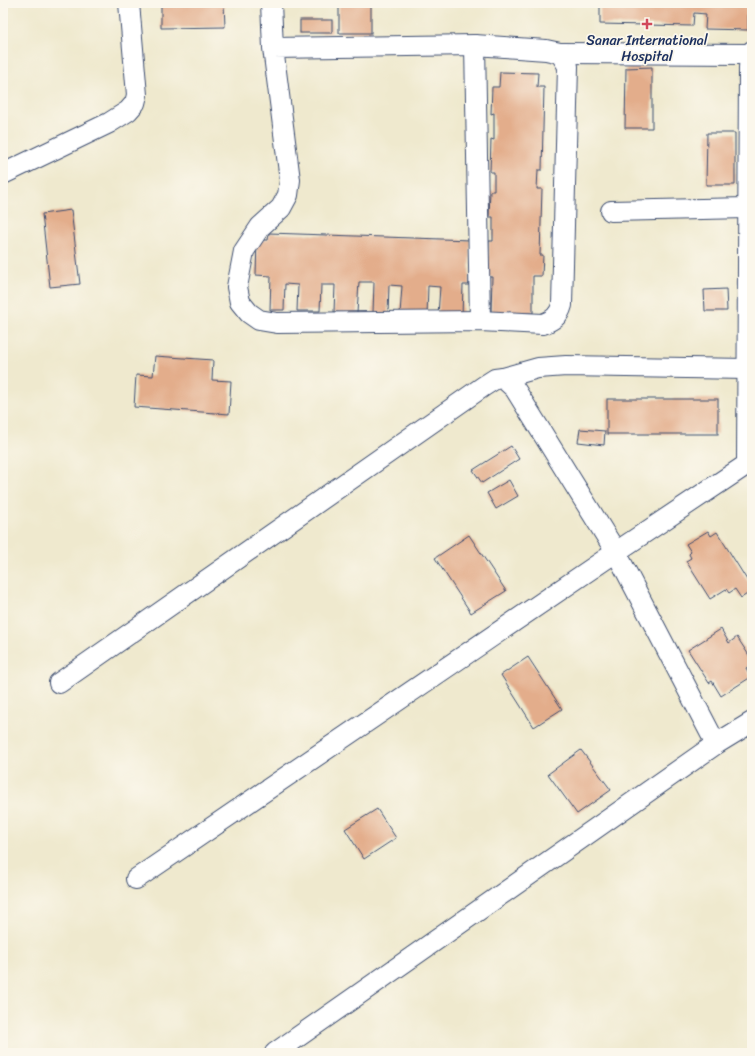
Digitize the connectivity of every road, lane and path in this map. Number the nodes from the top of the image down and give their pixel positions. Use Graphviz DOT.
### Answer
graph roads {
  1 [pos="129,3"];
  2 [pos="272,3"];
  3 [pos="475,45"];
  4 [pos="273,48"];
  5 [pos="751,52"];
  6 [pos="560,54"];
  7 [pos="3,174"];
  8 [pos="747,208"];
  9 [pos="611,211"];
  10 [pos="750,269"];
  11 [pos="480,321"];
  12 [pos="747,369"];
  13 [pos="503,378"];
  14 [pos="749,463"];
  15 [pos="616,552"];
  16 [pos="59,683"];
  17 [pos="752,722"];
  18 [pos="716,744"];
  19 [pos="136,879"];
  20 [pos="275,1053"];
  1 -- 7 [label="street"];
  2 -- 4 [label="street"];
  3 -- 4 [label="street"];
  3 -- 6 [label="street"];
  3 -- 11 [label="street"];
  4 -- 11 [label="street"];
  5 -- 6 [label="street"];
  5 -- 8 [label="street"];
  6 -- 11 [label="street"];
  8 -- 9 [label="street"];
  8 -- 10 [label="street"];
  10 -- 12 [label="street"];
  12 -- 13 [label="street"];
  12 -- 14 [label="street"];
  13 -- 15 [label="street"];
  13 -- 16 [label="street"];
  14 -- 15 [label="street"];
  15 -- 18 [label="street"];
  15 -- 19 [label="street"];
  17 -- 18 [label="street"];
  18 -- 20 [label="street"];
}
